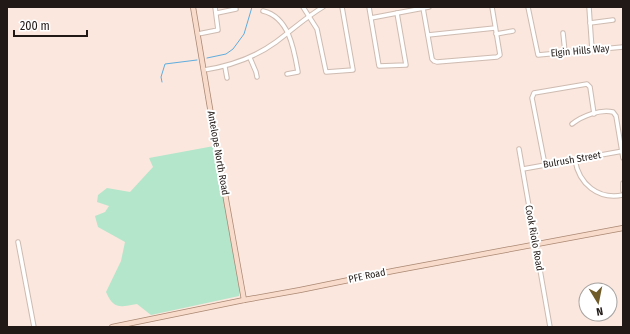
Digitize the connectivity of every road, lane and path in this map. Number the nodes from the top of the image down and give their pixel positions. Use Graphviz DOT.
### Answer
graph roads {
  1 [pos="193,7"];
  2 [pos="215,7"];
  3 [pos="303,7"];
  4 [pos="323,7"];
  5 [pos="342,7"];
  6 [pos="369,7"];
  7 [pos="429,7"];
  8 [pos="492,7"];
  9 [pos="528,7"];
  10 [pos="589,7"];
  11 [pos="423,8"];
  12 [pos="236,9"];
  13 [pos="263,11"];
  14 [pos="216,13"];
  15 [pos="397,13"];
  16 [pos="310,16"];
  17 [pos="371,18"];
  18 [pos="613,20"];
  19 [pos="590,23"];
  20 [pos="495,28"];
  21 [pos="513,31"];
  22 [pos="288,33"];
  23 [pos="563,33"];
  24 [pos="198,34"];
  25 [pos="496,34"];
  26 [pos="428,35"];
  27 [pos="623,47"];
  28 [pos="592,50"];
  29 [pos="565,52"];
  30 [pos="250,58"];
  31 [pos="224,66"];
  32 [pos="204,70"];
  33 [pos="287,74"];
  34 [pos="257,77"];
  35 [pos="227,78"];
  36 [pos="594,114"];
  37 [pos="572,124"];
  38 [pos="519,149"];
  39 [pos="622,151"];
  40 [pos="623,158"];
  41 [pos="575,160"];
  42 [pos="545,165"];
  43 [pos="523,169"];
  44 [pos="623,183"];
  45 [pos="623,191"];
  46 [pos="623,195"];
  47 [pos="623,228"];
  48 [pos="18,242"];
  49 [pos="535,244"];
  50 [pos="244,300"];
  51 [pos="34,327"];
  52 [pos="112,327"];
  53 [pos="550,327"];
  1 -- 24 [label="main road, Antelope North Road"];
  2 -- 14 [label="street"];
  3 -- 16 [label="street"];
  4 -- 16 [label="street"];
  5 -- 16 [label="street"];
  6 -- 17 [label="street"];
  7 -- 11 [label="street"];
  8 -- 20 [label="street"];
  9 -- 29 [label="street, Elgin Hills Way"];
  10 -- 19 [label="street"];
  11 -- 15 [label="street"];
  11 -- 26 [label="street"];
  12 -- 14 [label="street"];
  13 -- 22 [label="street"];
  14 -- 24 [label="street"];
  15 -- 17 [label="street"];
  15 -- 17 [label="street"];
  16 -- 22 [label="street"];
  18 -- 19 [label="street"];
  19 -- 28 [label="street"];
  20 -- 25 [label="street"];
  20 -- 26 [label="street"];
  21 -- 25 [label="street"];
  22 -- 30 [label="street"];
  22 -- 33 [label="street"];
  23 -- 29 [label="street"];
  24 -- 32 [label="main road, Antelope North Road"];
  25 -- 26 [label="street"];
  27 -- 28 [label="street, Elgin Hills Way"];
  28 -- 29 [label="street, Elgin Hills Way"];
  30 -- 31 [label="street"];
  30 -- 34 [label="street"];
  31 -- 32 [label="street"];
  31 -- 35 [label="street"];
  32 -- 50 [label="main road, Antelope North Road"];
  36 -- 37 [label="street"];
  36 -- 39 [label="street"];
  36 -- 42 [label="street"];
  38 -- 43 [label="street, Cook Riolo Road"];
  39 -- 40 [label="street"];
  39 -- 41 [label="street, Bulrush Street"];
  41 -- 42 [label="street, Bulrush Street"];
  41 -- 46 [label="street"];
  42 -- 43 [label="street, Bulrush Street"];
  43 -- 49 [label="street, Cook Riolo Road"];
  44 -- 45 [label="street"];
  47 -- 49 [label="main road, PFE Road"];
  48 -- 51 [label="street"];
  49 -- 50 [label="main road, PFE Road"];
  49 -- 53 [label="street, Cook Riolo Road"];
  50 -- 52 [label="main road, PFE Road"];
}
